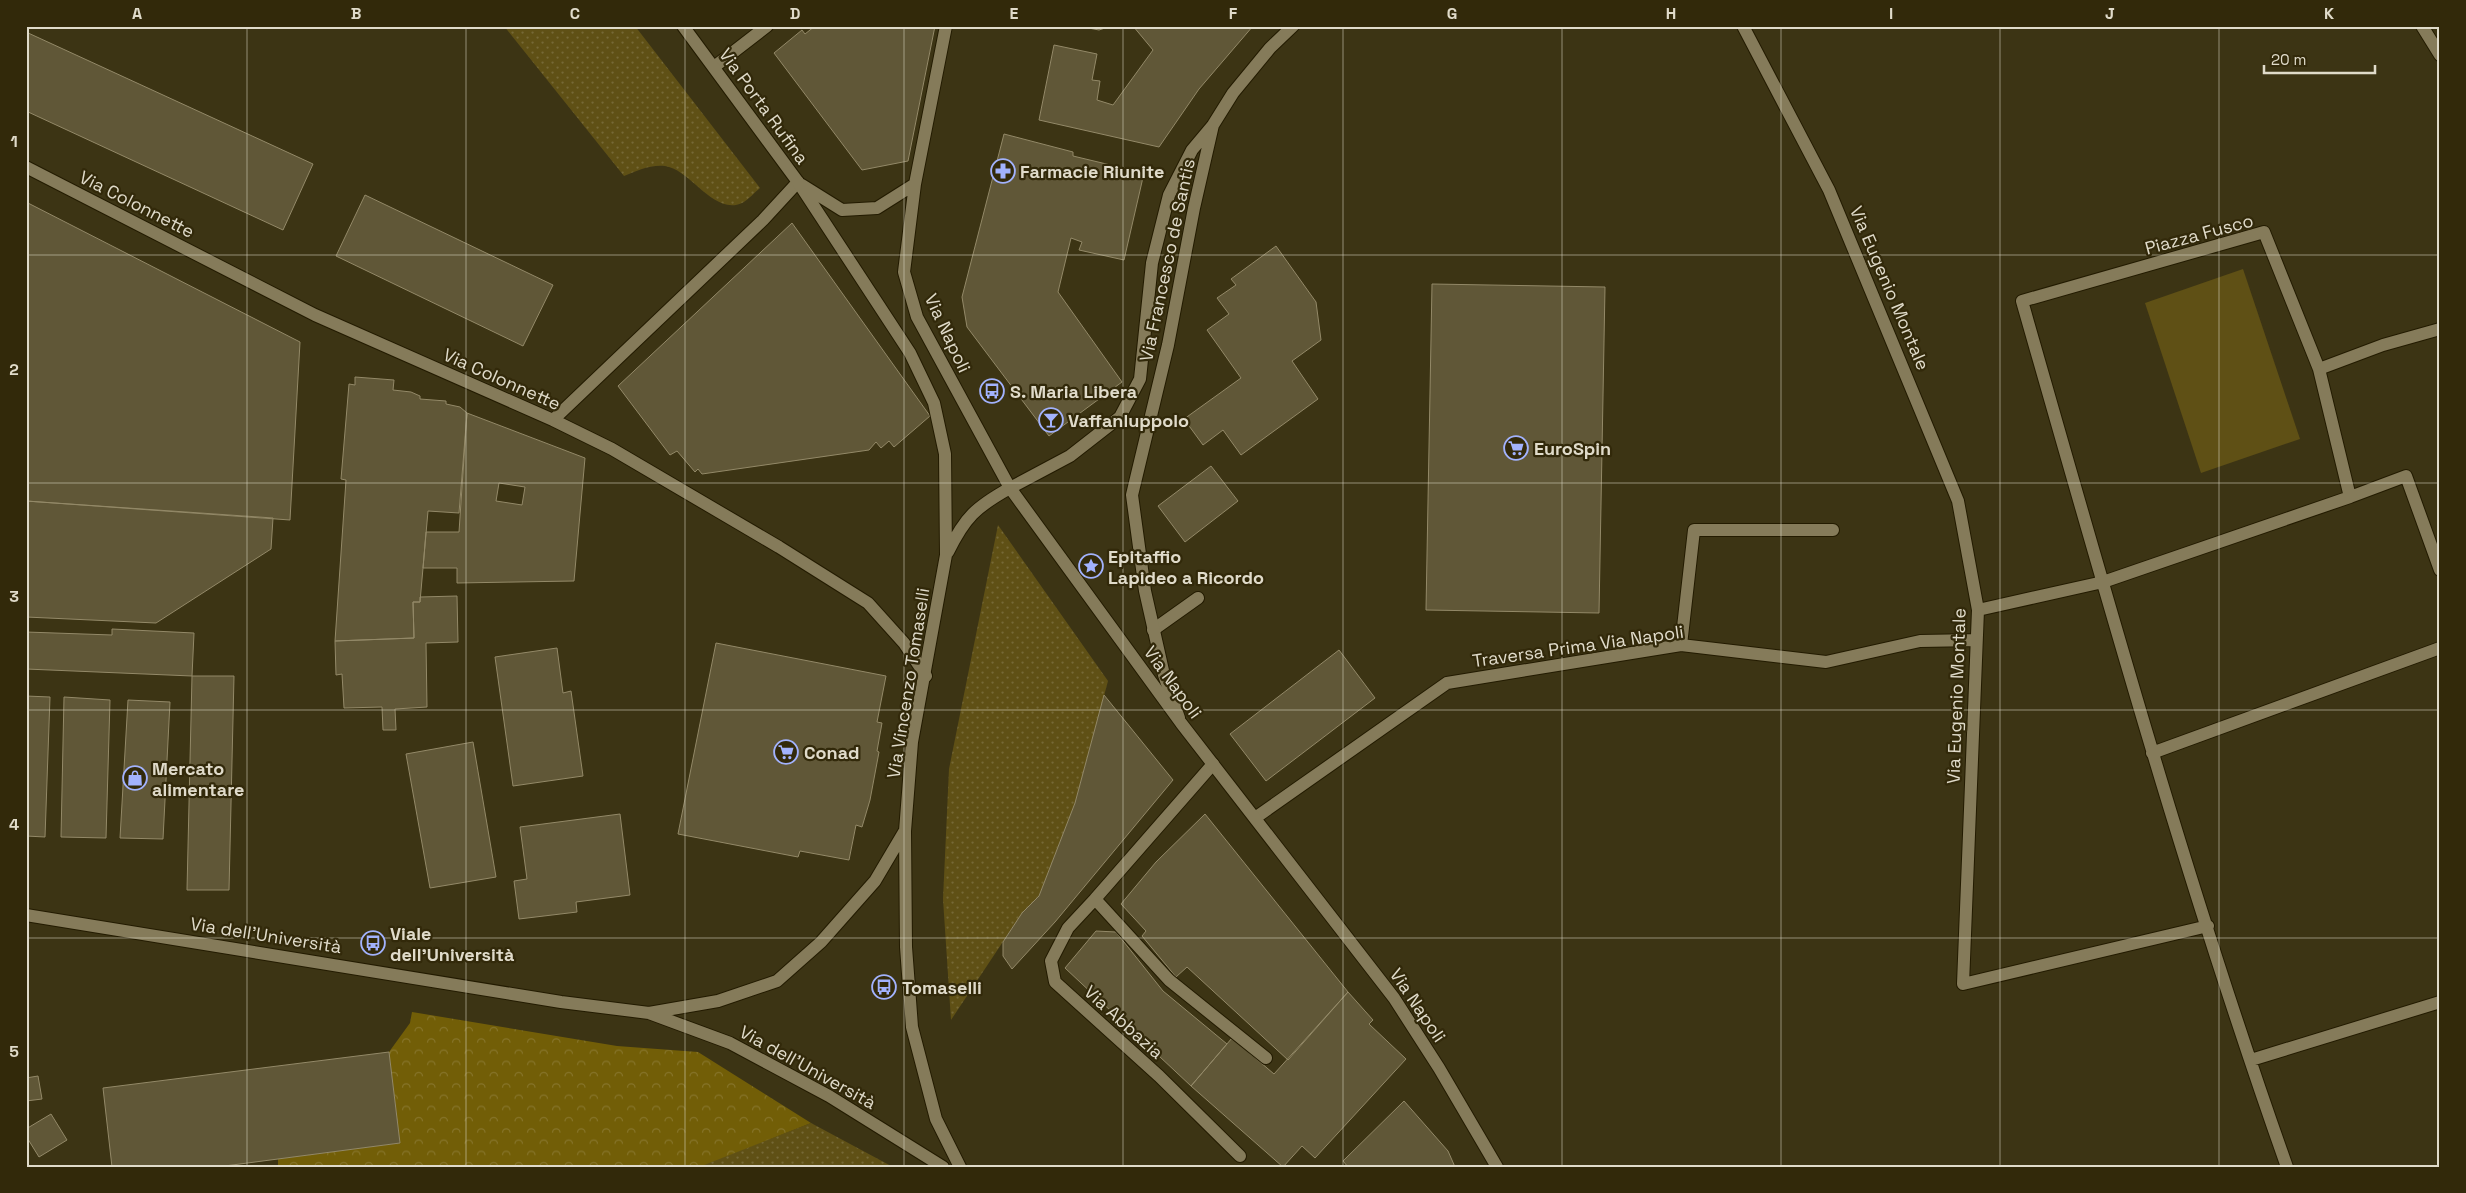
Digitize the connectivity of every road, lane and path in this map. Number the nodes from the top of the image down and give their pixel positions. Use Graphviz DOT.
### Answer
graph roads {
  1 [pos="683,26"];
  2 [pos="767,26"];
  3 [pos="946,26"];
  4 [pos="1293,26"];
  5 [pos="1743,26"];
  6 [pos="2422,26"];
  7 [pos="2440,55"];
  8 [pos="714,67"];
  9 [pos="1213,125"];
  10 [pos="26,167"];
  11 [pos="798,182"];
  12 [pos="915,184"];
  13 [pos="2440,329"];
  14 [pos="2319,369"];
  15 [pos="552,420"];
  16 [pos="1010,488"];
  17 [pos="2350,498"];
  18 [pos="1833,530"];
  19 [pos="946,555"];
  20 [pos="2440,570"];
  21 [pos="2103,582"];
  22 [pos="1198,598"];
  23 [pos="1978,610"];
  24 [pos="1154,630"];
  25 [pos="1976,640"];
  26 [pos="1681,645"];
  27 [pos="2440,648"];
  28 [pos="926,676"];
  29 [pos="1181,723"];
  30 [pos="2152,753"];
  31 [pos="1213,764"];
  32 [pos="1255,818"];
  33 [pos="905,831"];
  34 [pos="1095,898"];
  35 [pos="26,915"];
  36 [pos="2208,926"];
  37 [pos="2440,1002"];
  38 [pos="649,1013"];
  39 [pos="1266,1058"];
  40 [pos="2251,1060"];
  41 [pos="1240,1156"];
  42 [pos="943,1167"];
  43 [pos="960,1167"];
  44 [pos="1497,1167"];
  45 [pos="2287,1167"];
  1 -- 8 [label="street, Via Porta Rufina"];
  2 -- 8 [label="street"];
  3 -- 12 [label="street, Via Napoli"];
  4 -- 9 [label="street, Via Francesco de Santis"];
  5 -- 23 [label="street, Via Eugenio Montale"];
  6 -- 7 [label="street"];
  8 -- 11 [label="street, Via Porta Rufina"];
  9 -- 16 [label="street, Via Francesco de Santis"];
  9 -- 24 [label="street, Via Francesco de Santis"];
  10 -- 15 [label="street, Via Colonnette"];
  11 -- 12 [label="street"];
  11 -- 15 [label="street"];
  11 -- 19 [label="street"];
  12 -- 16 [label="street, Via Napoli"];
  13 -- 14 [label="street"];
  14 -- 17 [label="street, Piazza Fusco"];
  14 -- 21 [label="street, Piazza Fusco"];
  15 -- 28 [label="street, Via Colonnette"];
  16 -- 19 [label="street, Via Francesco de Santis"];
  16 -- 29 [label="street, Via Napoli"];
  17 -- 20 [label="street"];
  17 -- 21 [label="street"];
  18 -- 26 [label="street"];
  19 -- 28 [label="street, Via Vincenzo Tomaselli"];
  21 -- 23 [label="street"];
  21 -- 30 [label="street"];
  22 -- 24 [label="street"];
  23 -- 25 [label="street, Via Eugenio Montale"];
  24 -- 29 [label="street, Via Francesco de Santis"];
  25 -- 26 [label="street, Traversa Prima Via Napoli"];
  25 -- 36 [label="street, Via Eugenio Montale"];
  26 -- 32 [label="street, Traversa Prima Via Napoli"];
  27 -- 30 [label="street"];
  28 -- 33 [label="street, Via Vincenzo Tomaselli"];
  29 -- 31 [label="street, Via Napoli"];
  30 -- 36 [label="street"];
  31 -- 32 [label="street, Via Napoli"];
  31 -- 34 [label="street, Via Abbazia"];
  32 -- 44 [label="street, Via Napoli"];
  33 -- 38 [label="street, Via dell'Università"];
  33 -- 43 [label="street, Via Vincenzo Tomaselli"];
  34 -- 39 [label="street"];
  34 -- 41 [label="street, Via Abbazia"];
  35 -- 38 [label="street, Via dell'Università"];
  36 -- 40 [label="street"];
  37 -- 40 [label="street"];
  38 -- 42 [label="street, Via dell'Università"];
  40 -- 45 [label="street"];
}
